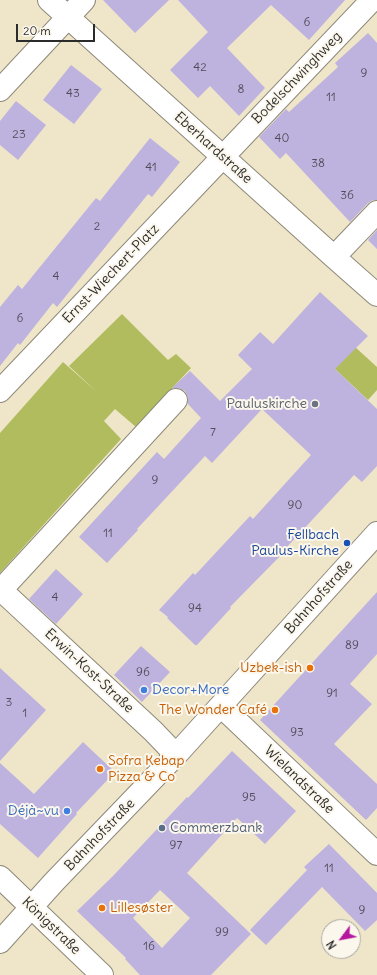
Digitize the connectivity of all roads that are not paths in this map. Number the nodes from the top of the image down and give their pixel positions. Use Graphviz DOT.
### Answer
graph roads {
  1 [pos="49,0"];
  2 [pos="84,0"];
  3 [pos="372,0"];
  4 [pos="68,17"];
  5 [pos="0,90"];
  6 [pos="222,157"];
  7 [pos="377,212"];
  8 [pos="334,257"];
  9 [pos="377,294"];
  10 [pos="0,391"];
  11 [pos="176,400"];
  12 [pos="377,533"];
  13 [pos="0,590"];
  14 [pos="221,706"];
  15 [pos="176,755"];
  16 [pos="377,854"];
  17 [pos="0,876"];
  18 [pos="31,908"];
  19 [pos="0,942"];
  20 [pos="102,975"];
  1 -- 4 [label="street, Eberhardstraße"];
  2 -- 4 [label="street"];
  3 -- 6 [label="street, Bodelschwinghweg"];
  4 -- 5 [label="street"];
  4 -- 6 [label="street, Eberhardstraße"];
  6 -- 8 [label="street, Eberhardstraße"];
  6 -- 10 [label="street, Ernst-Wiechert-Platz"];
  7 -- 8 [label="street"];
  8 -- 9 [label="street, Eberhardstraße"];
  11 -- 13 [label="street"];
  12 -- 14 [label="street, Bahnhofstraße"];
  13 -- 15 [label="street, Erwin-Kost-Straße"];
  14 -- 15 [label="street, Bahnhofstraße"];
  14 -- 16 [label="street, Wielandstraße"];
  15 -- 18 [label="street, Bahnhofstraße"];
  17 -- 18 [label="street, Königstraße"];
  18 -- 19 [label="street, Bahnhofstraße"];
  18 -- 20 [label="street, Königstraße"];
}
